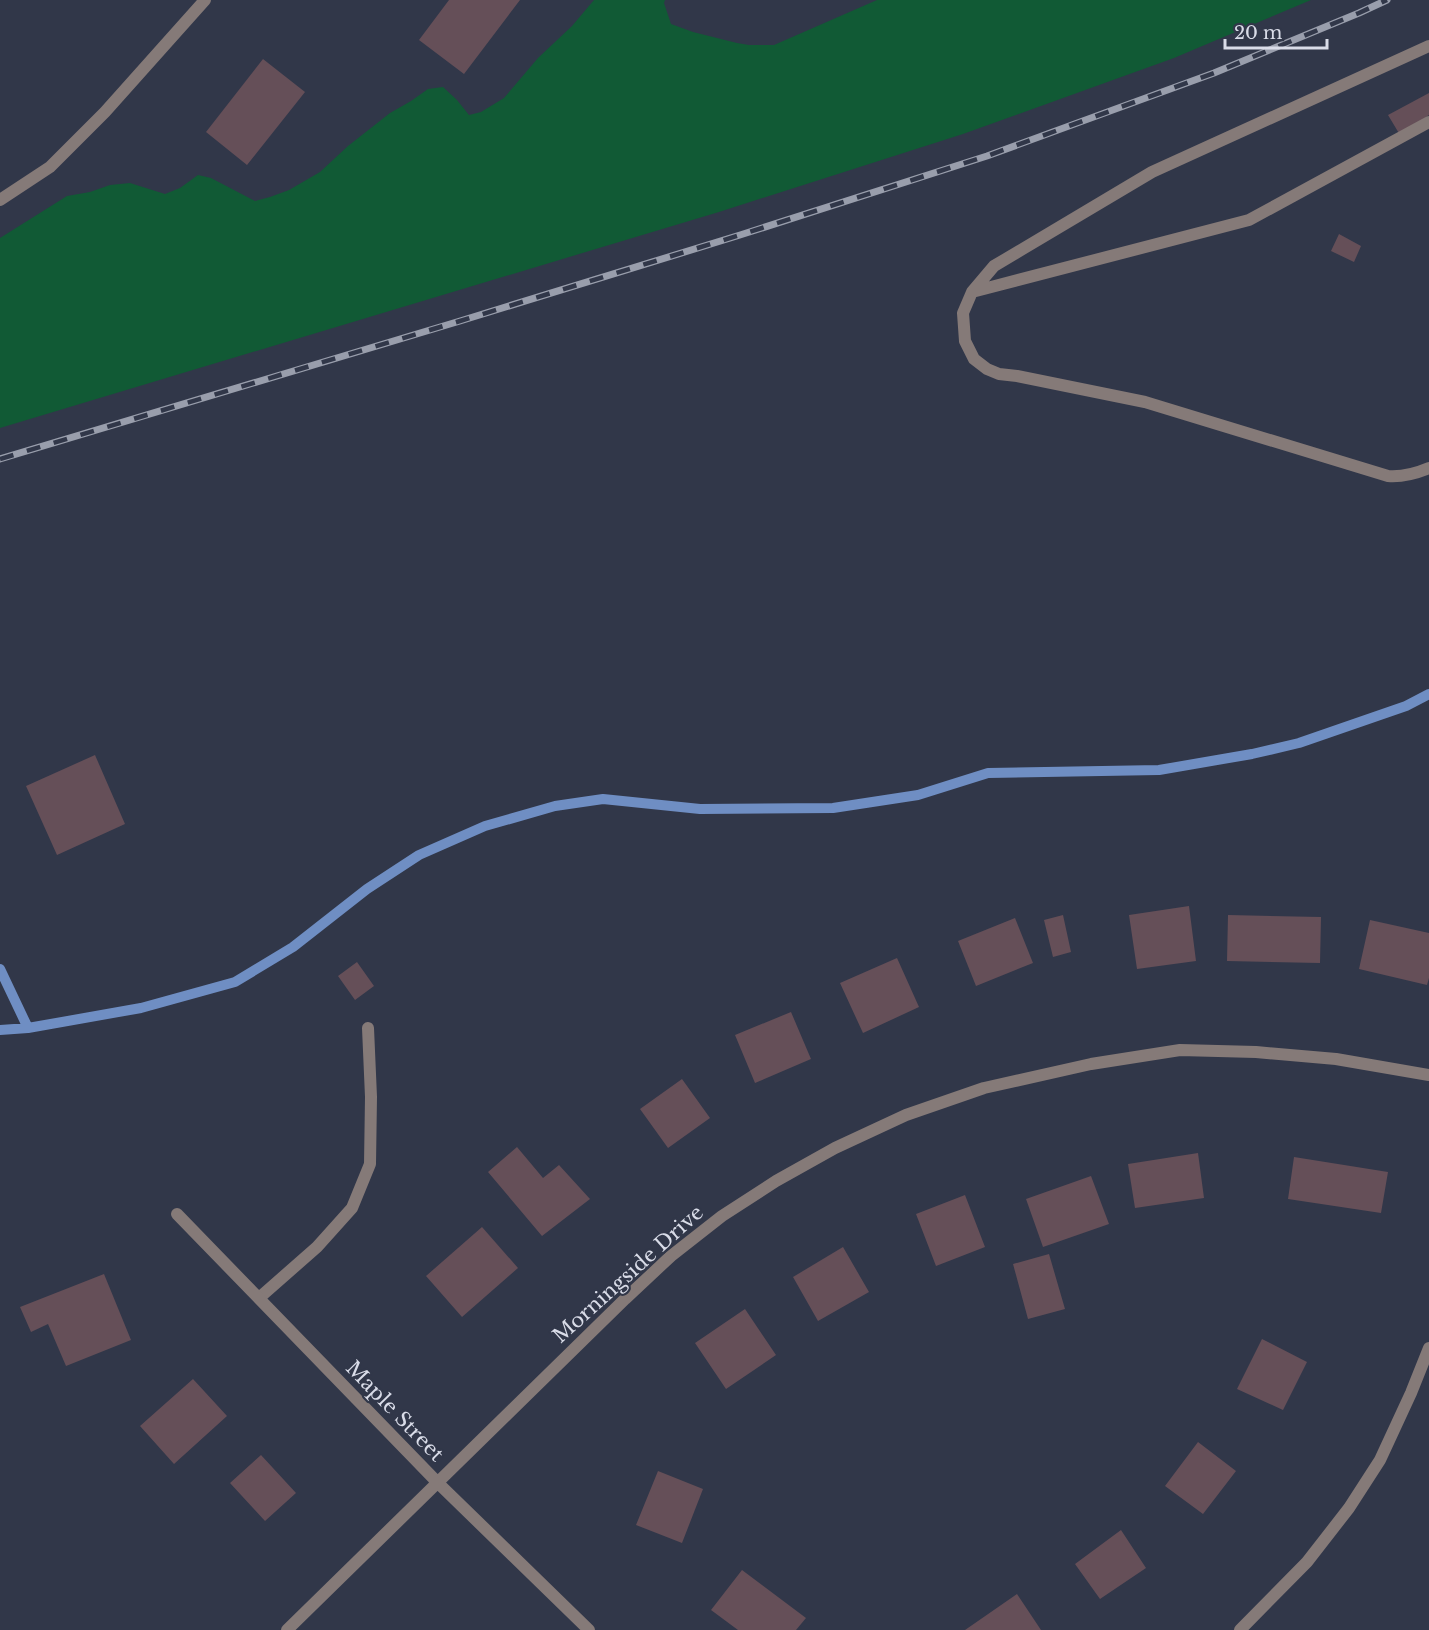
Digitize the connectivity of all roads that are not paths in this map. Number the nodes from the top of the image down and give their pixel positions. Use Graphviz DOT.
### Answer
graph roads {
  1 [pos="205,0"];
  2 [pos="1429,46"];
  3 [pos="1429,122"];
  4 [pos="0,200"];
  5 [pos="972,292"];
  6 [pos="1429,468"];
  7 [pos="368,1028"];
  8 [pos="1429,1075"];
  9 [pos="177,1214"];
  10 [pos="259,1298"];
  11 [pos="1429,1348"];
  12 [pos="438,1483"];
  13 [pos="287,1630"];
  14 [pos="589,1630"];
  15 [pos="1240,1630"];
  1 -- 4 [label="street"];
  2 -- 5 [label="street"];
  3 -- 5 [label="street"];
  5 -- 6 [label="street"];
  7 -- 10 [label="street"];
  8 -- 12 [label="street, Morningside Drive"];
  9 -- 10 [label="street, Maple Street"];
  10 -- 12 [label="street, Maple Street"];
  11 -- 15 [label="street"];
  12 -- 13 [label="street, Morningside Drive"];
  12 -- 14 [label="street, Maple Street"];
}
